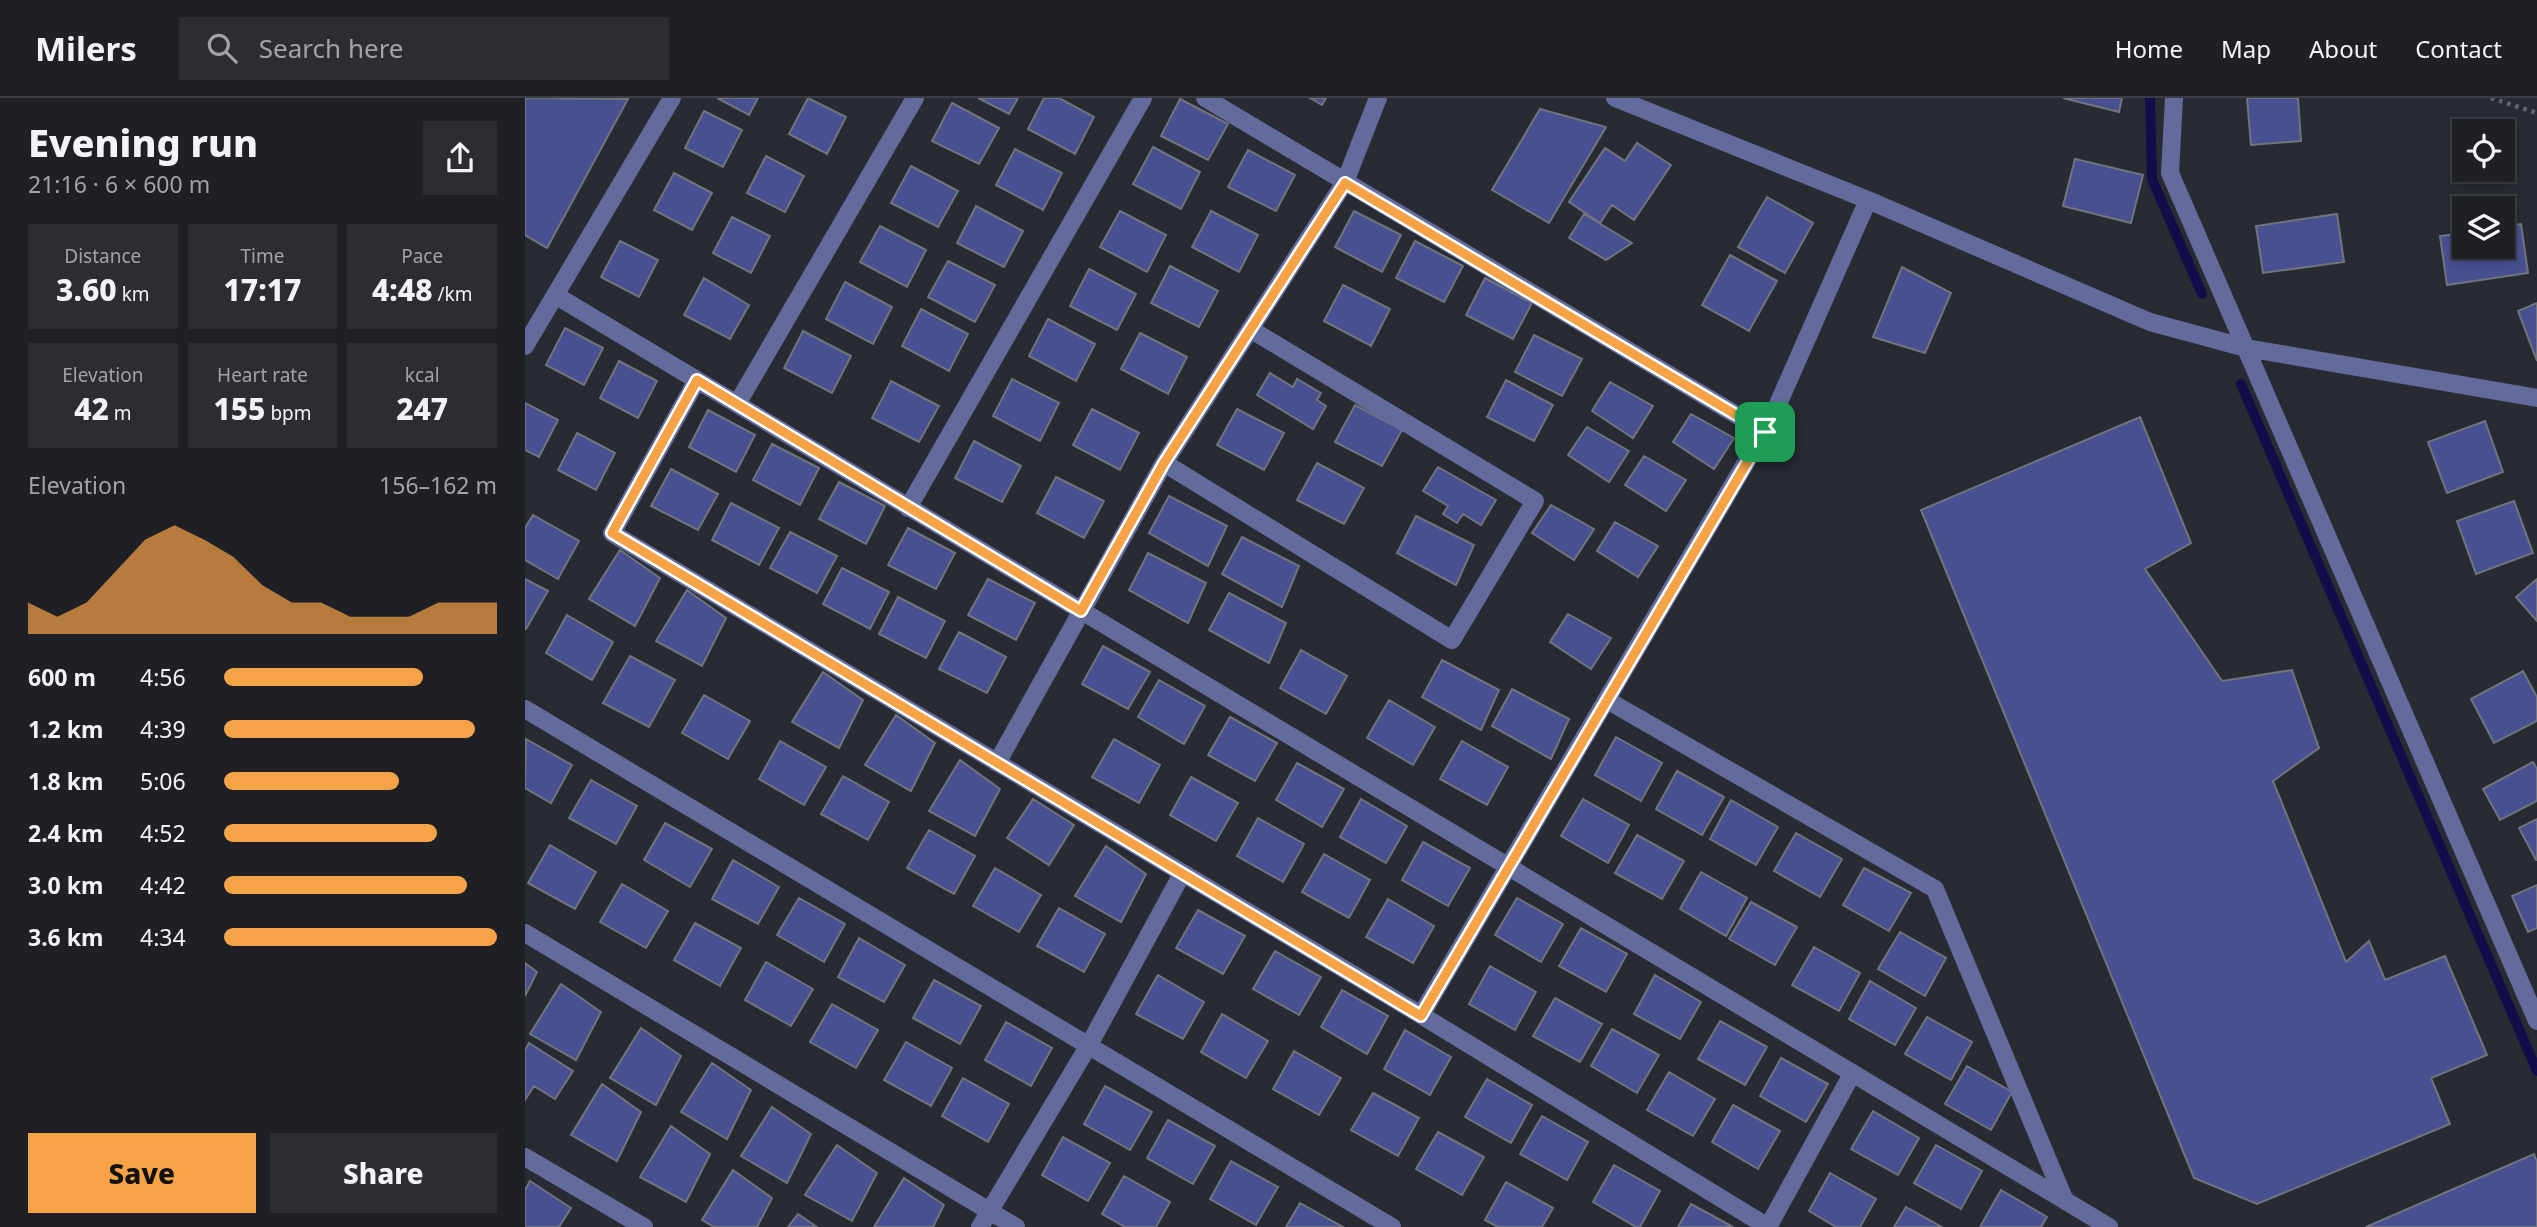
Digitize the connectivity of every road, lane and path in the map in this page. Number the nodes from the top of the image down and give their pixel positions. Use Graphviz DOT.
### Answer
graph roads {
  1 [pos="672,98"];
  2 [pos="915,98"];
  3 [pos="1143,98"];
  4 [pos="1205,98"];
  5 [pos="1378,98"];
  6 [pos="1615,98"];
  7 [pos="2173,98"];
  8 [pos="2491,98"];
  9 [pos="2537,113"];
  10 [pos="1345,183"];
  11 [pos="1868,200"];
  12 [pos="555,295"];
  13 [pos="1250,329"];
  14 [pos="525,346"];
  15 [pos="2246,348"];
  16 [pos="697,380"];
  17 [pos="2537,398"];
  18 [pos="737,404"];
  19 [pos="1765,432"];
  20 [pos="1164,463"];
  21 [pos="908,508"];
  22 [pos="1081,611"];
  23 [pos="1607,700"];
  24 [pos="525,709"];
  25 [pos="997,763"];
  26 [pos="1508,868"];
  27 [pos="1182,874"];
  28 [pos="525,933"];
  29 [pos="1421,1016"];
  30 [pos="2537,1021"];
  31 [pos="1089,1045"];
  32 [pos="1852,1074"];
  33 [pos="525,1157"];
  34 [pos="2065,1200"];
  35 [pos="985,1219"];
  36 [pos="644,1227"];
  37 [pos="1016,1227"];
  38 [pos="1392,1227"];
  39 [pos="1768,1227"];
  40 [pos="2109,1227"];
  1 -- 12 [label="street"];
  2 -- 18 [label="street"];
  3 -- 21 [label="street"];
  4 -- 10 [label="street"];
  5 -- 10 [label="street"];
  6 -- 11 [label="street"];
  7 -- 15 [label="street"];
  8 -- 9 [label="path"];
  10 -- 13 [label="street"];
  10 -- 19 [label="street"];
  11 -- 15 [label="street"];
  11 -- 19 [label="street"];
  12 -- 14 [label="street"];
  12 -- 16 [label="street"];
  13 -- 20 [label="street"];
  13 -- 20 [label="street"];
  15 -- 17 [label="street"];
  15 -- 30 [label="street"];
  16 -- 18 [label="street"];
  16 -- 25 [label="street"];
  18 -- 21 [label="street"];
  19 -- 23 [label="street"];
  20 -- 22 [label="street"];
  21 -- 22 [label="street"];
  22 -- 25 [label="street"];
  22 -- 26 [label="street"];
  23 -- 26 [label="street"];
  23 -- 34 [label="street"];
  24 -- 31 [label="street"];
  25 -- 27 [label="street"];
  26 -- 29 [label="street"];
  26 -- 32 [label="street"];
  27 -- 29 [label="street"];
  27 -- 31 [label="street"];
  28 -- 35 [label="street"];
  29 -- 39 [label="street"];
  31 -- 35 [label="street"];
  31 -- 38 [label="street"];
  32 -- 34 [label="street"];
  32 -- 39 [label="street"];
  33 -- 36 [label="street"];
  34 -- 40 [label="street"];
  35 -- 37 [label="street"];
}
